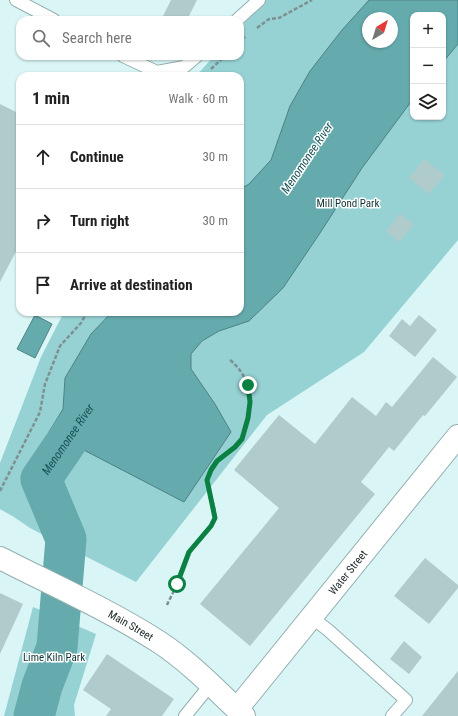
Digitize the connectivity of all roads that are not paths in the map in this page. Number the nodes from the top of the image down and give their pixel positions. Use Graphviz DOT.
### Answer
graph roads {
  1 [pos="16,0"];
  2 [pos="259,0"];
  3 [pos="46,16"];
  4 [pos="241,16"];
  5 [pos="132,60"];
  6 [pos="192,60"];
  7 [pos="157,72"];
  8 [pos="157,72"];
  9 [pos="458,436"];
  10 [pos="0,558"];
  11 [pos="311,617"];
  12 [pos="211,684"];
  13 [pos="240,713"];
  14 [pos="185,716"];
  15 [pos="392,716"];
  1 -- 3 [label="lane"];
  2 -- 4 [label="lane"];
  5 -- 8 [label="lane"];
  6 -- 7 [label="lane"];
  9 -- 11 [label="street, Water Street"];
  10 -- 12 [label="street, Main Street"];
  11 -- 13 [label="street, Water Street"];
  11 -- 15 [label="lane"];
  12 -- 13 [label="street, Main Street"];
  12 -- 14 [label="lane"];
}
